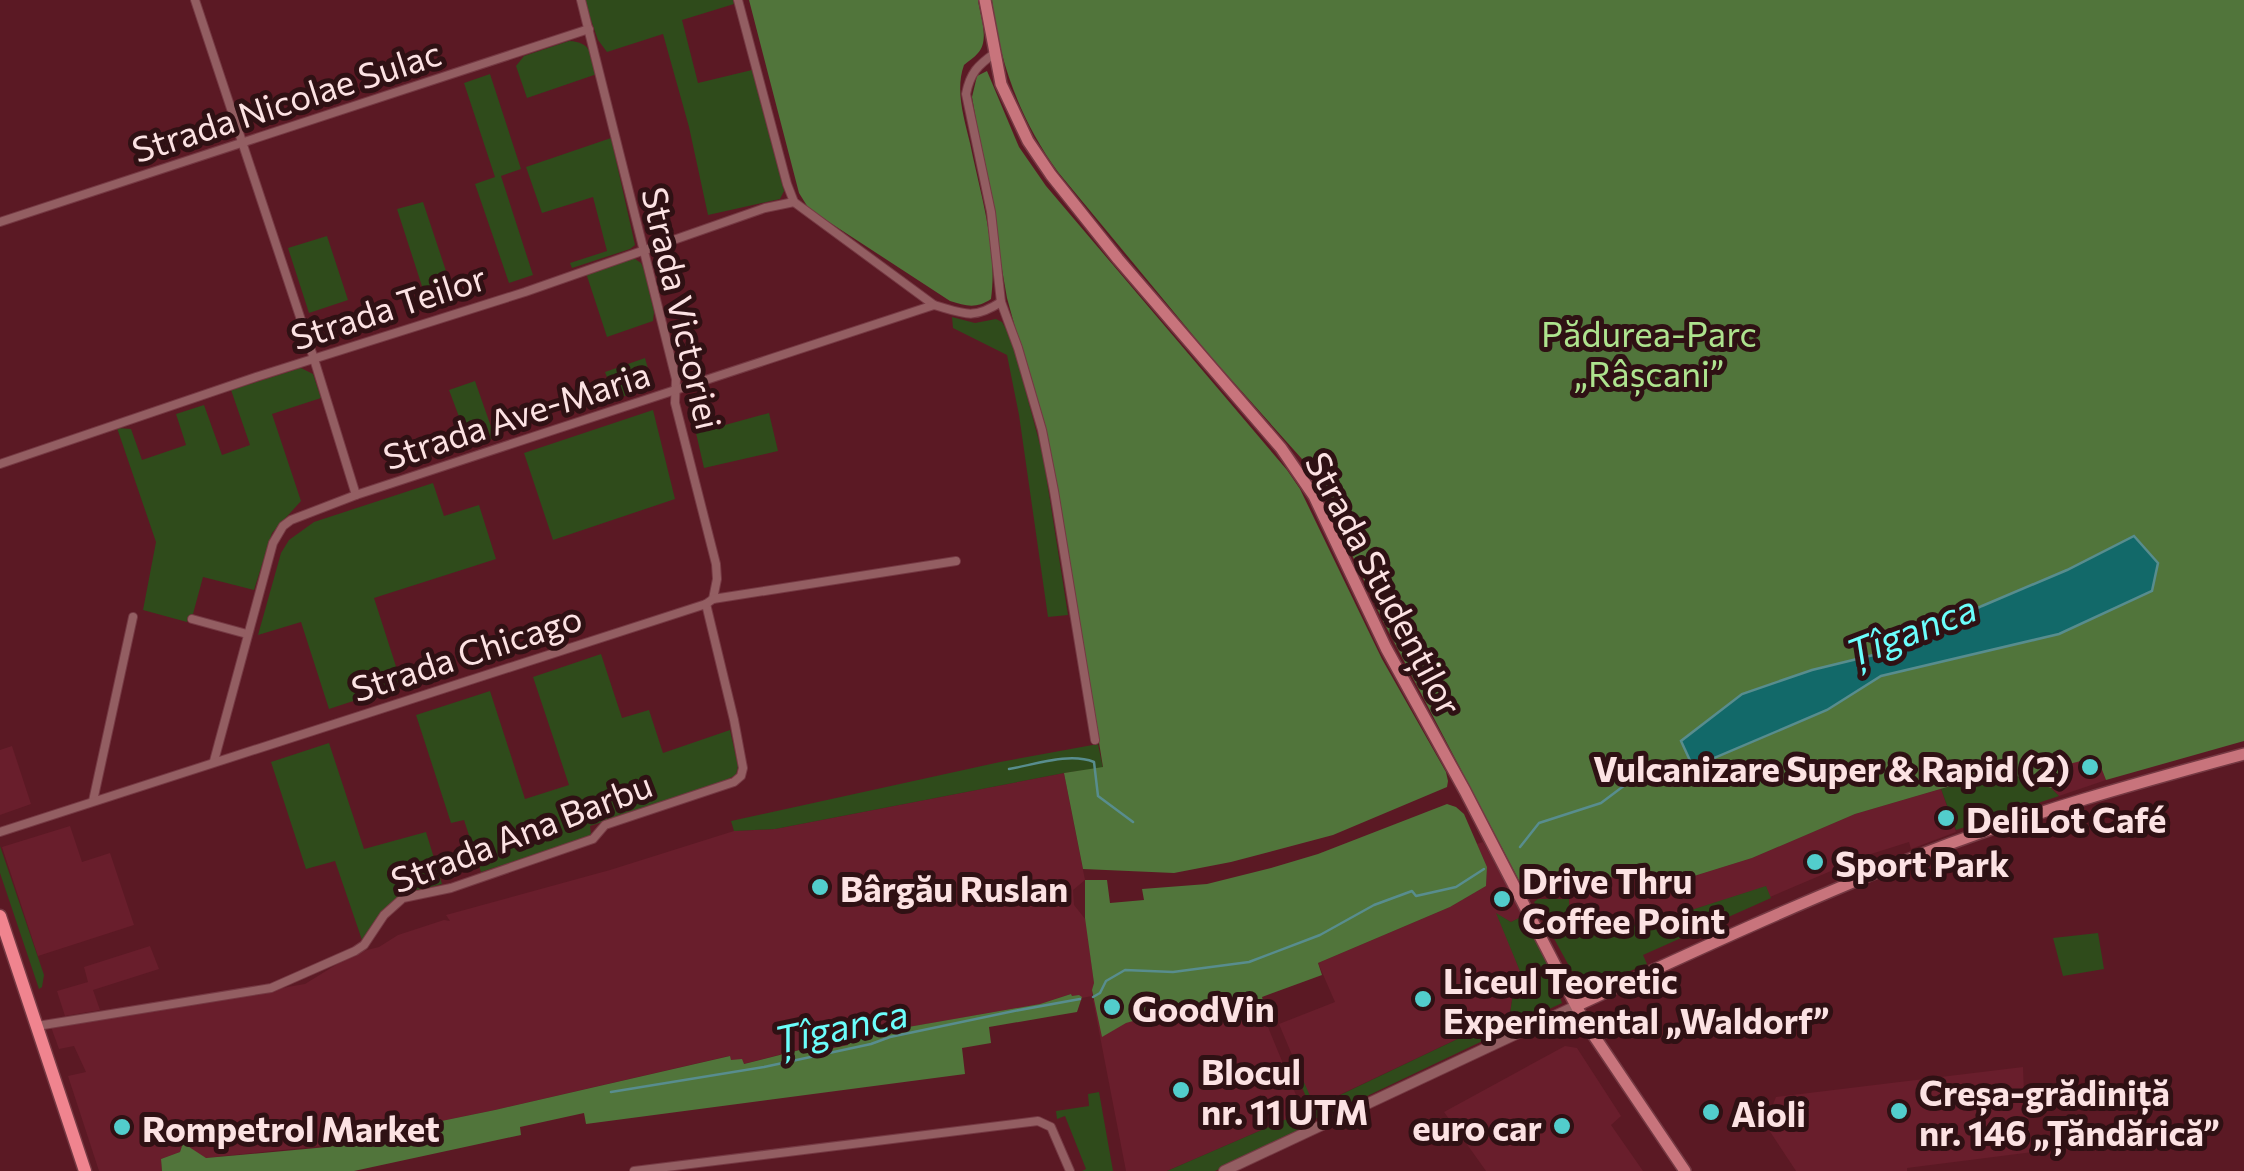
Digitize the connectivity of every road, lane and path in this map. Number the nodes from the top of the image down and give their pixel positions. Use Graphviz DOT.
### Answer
graph roads {
  1 [pos="195,0"];
  2 [pos="580,0"];
  3 [pos="738,0"];
  4 [pos="985,0"];
  5 [pos="589,29"];
  6 [pos="995,53"];
  7 [pos="242,144"];
  8 [pos="794,202"];
  9 [pos="0,222"];
  10 [pos="642,250"];
  11 [pos="1001,302"];
  12 [pos="934,305"];
  13 [pos="314,359"];
  14 [pos="675,390"];
  15 [pos="0,464"];
  16 [pos="356,496"];
  17 [pos="956,561"];
  18 [pos="710,601"];
  19 [pos="133,617"];
  20 [pos="192,619"];
  21 [pos="247,634"];
  22 [pos="220,737"];
  23 [pos="1095,740"];
  24 [pos="238,754"];
  25 [pos="2244,754"];
  26 [pos="214,761"];
  27 [pos="743,768"];
  28 [pos="93,801"];
  29 [pos="0,832"];
  30 [pos="0,916"];
  31 [pos="1578,1005"];
  32 [pos="37,1026"];
  33 [pos="85,1171"];
  34 [pos="634,1171"];
  35 [pos="1070,1171"];
  36 [pos="1224,1171"];
  37 [pos="1685,1171"];
  1 -- 7 [label="street"];
  2 -- 5 [label="street, Strada Victoriei"];
  3 -- 8 [label="street"];
  4 -- 6 [label="main road, Strada Studenților"];
  5 -- 7 [label="street, Strada Nicolae Sulac"];
  5 -- 10 [label="street, Strada Victoriei"];
  6 -- 11 [label="street"];
  6 -- 31 [label="main road, Strada Studenților"];
  7 -- 9 [label="street, Strada Nicolae Sulac"];
  7 -- 13 [label="street"];
  8 -- 10 [label="street, Strada Teilor"];
  8 -- 12 [label="street"];
  10 -- 13 [label="street, Strada Teilor"];
  10 -- 14 [label="street, Strada Victoriei"];
  11 -- 12 [label="street, Strada Ave-Maria"];
  11 -- 23 [label="street"];
  12 -- 14 [label="street, Strada Ave-Maria"];
  13 -- 15 [label="street, Strada Teilor"];
  13 -- 16 [label="street"];
  14 -- 16 [label="street, Strada Ave-Maria"];
  14 -- 18 [label="street, Strada Victoriei"];
  16 -- 21 [label="street, Strada Ave-Maria"];
  17 -- 18 [label="street, Strada Chicago"];
  18 -- 24 [label="street, Strada Chicago"];
  18 -- 27 [label="street, Strada Victoriei"];
  19 -- 28 [label="street"];
  20 -- 21 [label="street"];
  21 -- 22 [label="street, Strada Ave-Maria"];
  22 -- 24 [label="street"];
  22 -- 26 [label="street, Strada Ave-Maria"];
  24 -- 26 [label="street, Strada Chicago"];
  25 -- 31 [label="main road"];
  26 -- 28 [label="street, Strada Chicago"];
  27 -- 32 [label="street, Strada Ana Barbu"];
  28 -- 29 [label="street, Strada Chicago"];
  30 -- 32 [label="main road"];
  31 -- 36 [label="street"];
  31 -- 37 [label="main road, Strada Studenților"];
  32 -- 33 [label="main road"];
  34 -- 35 [label="street"];
}
